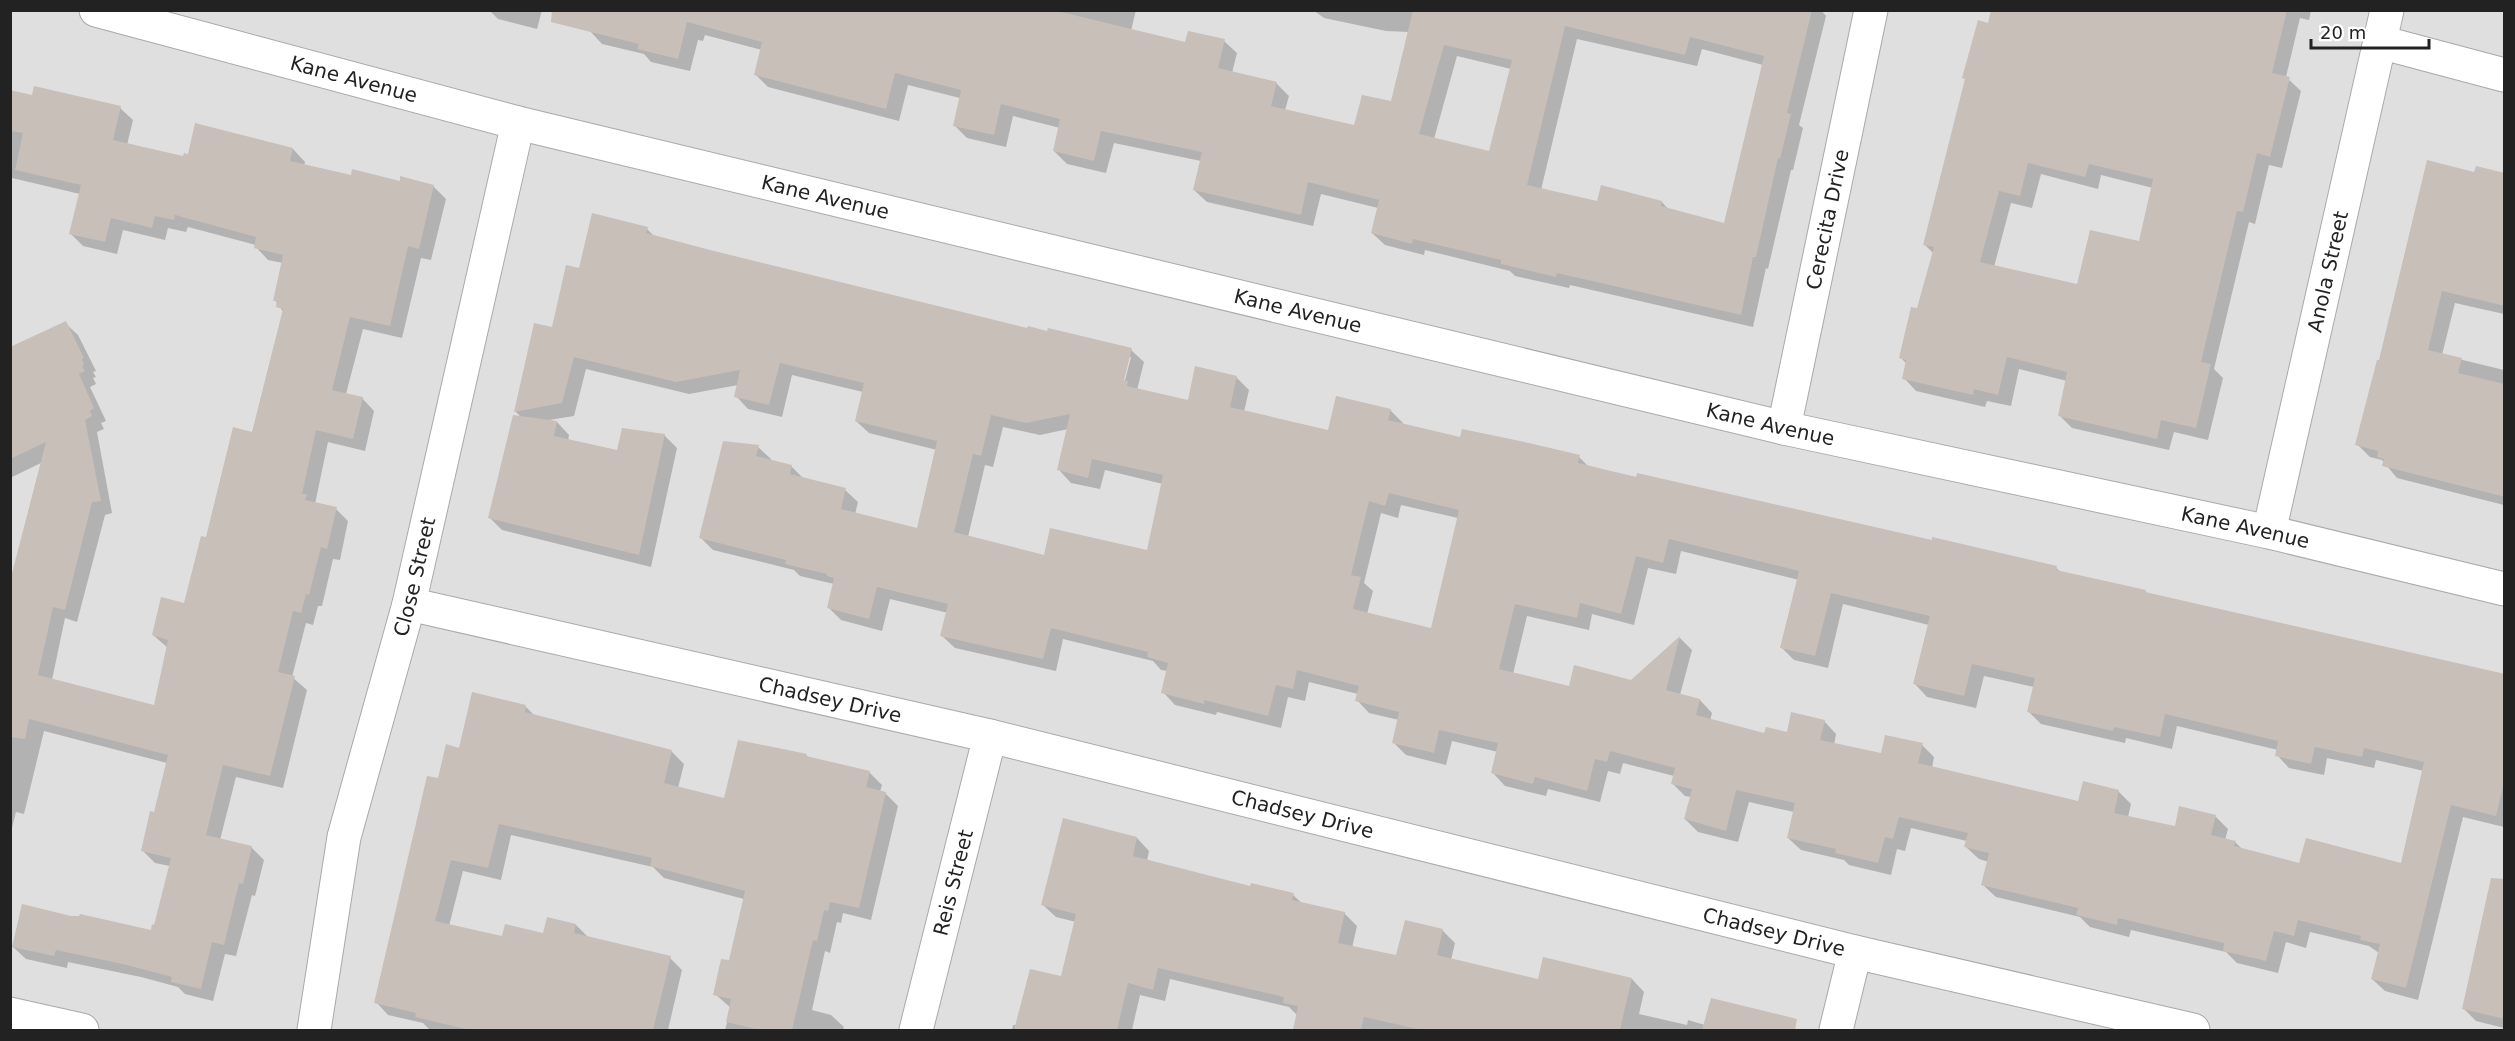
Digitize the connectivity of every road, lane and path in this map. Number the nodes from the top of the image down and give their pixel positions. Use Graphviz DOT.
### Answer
graph roads {
  1 [pos="96,10"];
  2 [pos="1871,10"];
  3 [pos="2384,26"];
  4 [pos="2505,75"];
  5 [pos="518,123"];
  6 [pos="1784,428"];
  7 [pos="2269,532"];
  8 [pos="2505,589"];
  9 [pos="409,604"];
  10 [pos="990,736"];
  11 [pos="1855,952"];
  12 [pos="10,1014"];
  13 [pos="82,1030"];
  14 [pos="314,1030"];
  15 [pos="915,1030"];
  16 [pos="1836,1030"];
  17 [pos="2193,1030"];
  1 -- 5 [label="street, Kane Avenue"];
  2 -- 6 [label="street, Cerecita Drive"];
  3 -- 4 [label="street"];
  3 -- 7 [label="street, Anola Street"];
  5 -- 6 [label="street, Kane Avenue"];
  5 -- 9 [label="street, Close Street"];
  6 -- 7 [label="street, Kane Avenue"];
  7 -- 8 [label="street, Kane Avenue"];
  9 -- 10 [label="street, Chadsey Drive"];
  9 -- 14 [label="street, Close Street"];
  10 -- 11 [label="street, Chadsey Drive"];
  10 -- 15 [label="street, Reis Street"];
  11 -- 16 [label="street"];
  11 -- 17 [label="street, Chadsey Drive"];
  12 -- 13 [label="street"];
}
